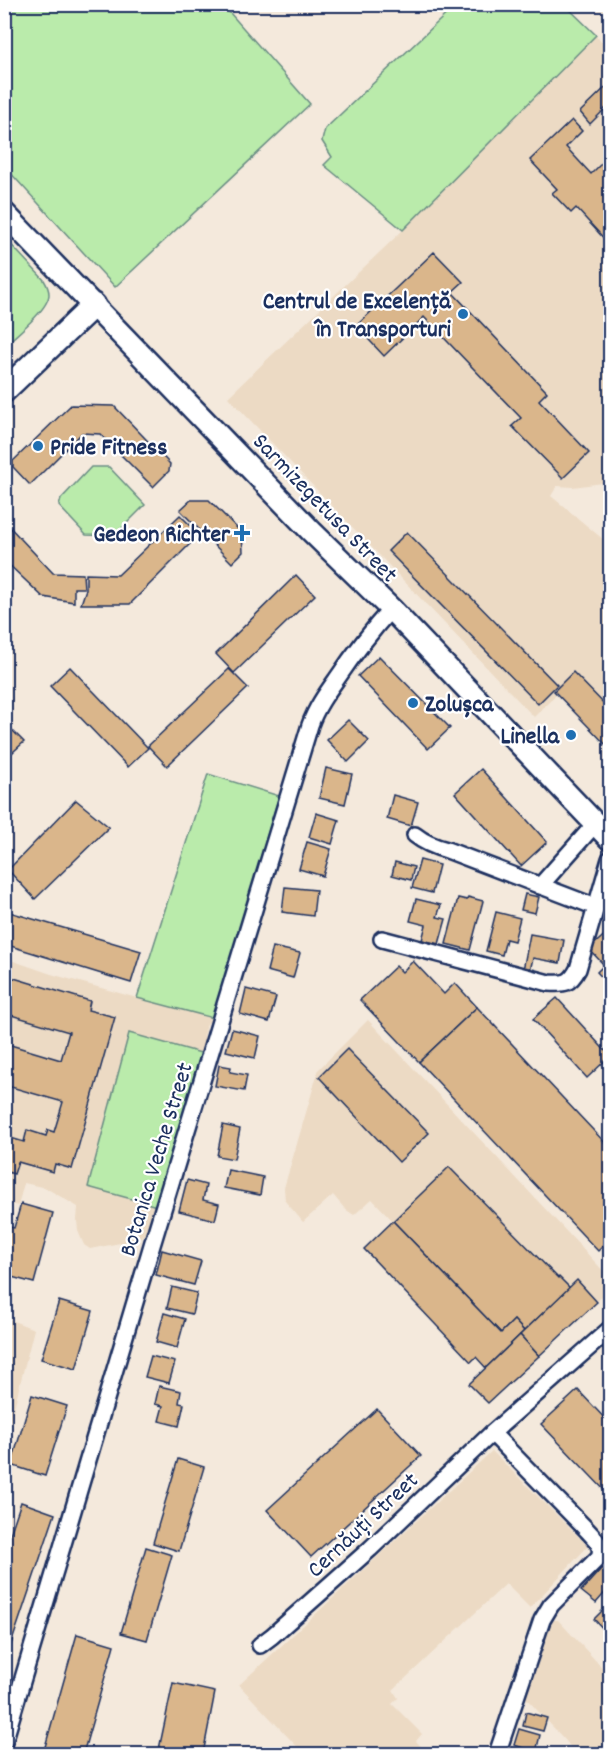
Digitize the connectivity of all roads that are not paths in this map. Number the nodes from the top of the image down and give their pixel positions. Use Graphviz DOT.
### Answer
graph roads {
  1 [pos="4,213"];
  2 [pos="94,305"];
  3 [pos="4,391"];
  4 [pos="391,609"];
  5 [pos="596,824"];
  6 [pos="415,835"];
  7 [pos="610,839"];
  8 [pos="610,859"];
  9 [pos="540,886"];
  10 [pos="596,907"];
  11 [pos="382,939"];
  12 [pos="610,1329"];
  13 [pos="492,1433"];
  14 [pos="260,1645"];
  15 [pos="4,1742"];
  16 [pos="497,1755"];
  1 -- 2 [label="main road, Sarmizegetusa Street"];
  2 -- 3 [label="main road"];
  2 -- 4 [label="main road, Sarmizegetusa Street"];
  4 -- 5 [label="main road, Sarmizegetusa Street"];
  4 -- 15 [label="street, Botanica Veche Street"];
  5 -- 7 [label="main road, Sarmizegetusa Street"];
  5 -- 9 [label="street"];
  6 -- 9 [label="street"];
  8 -- 10 [label="street"];
  9 -- 10 [label="street"];
  10 -- 11 [label="street"];
  12 -- 13 [label="street, Cernăuți Street"];
  13 -- 14 [label="street, Cernăuți Street"];
  13 -- 16 [label="street"];
}
